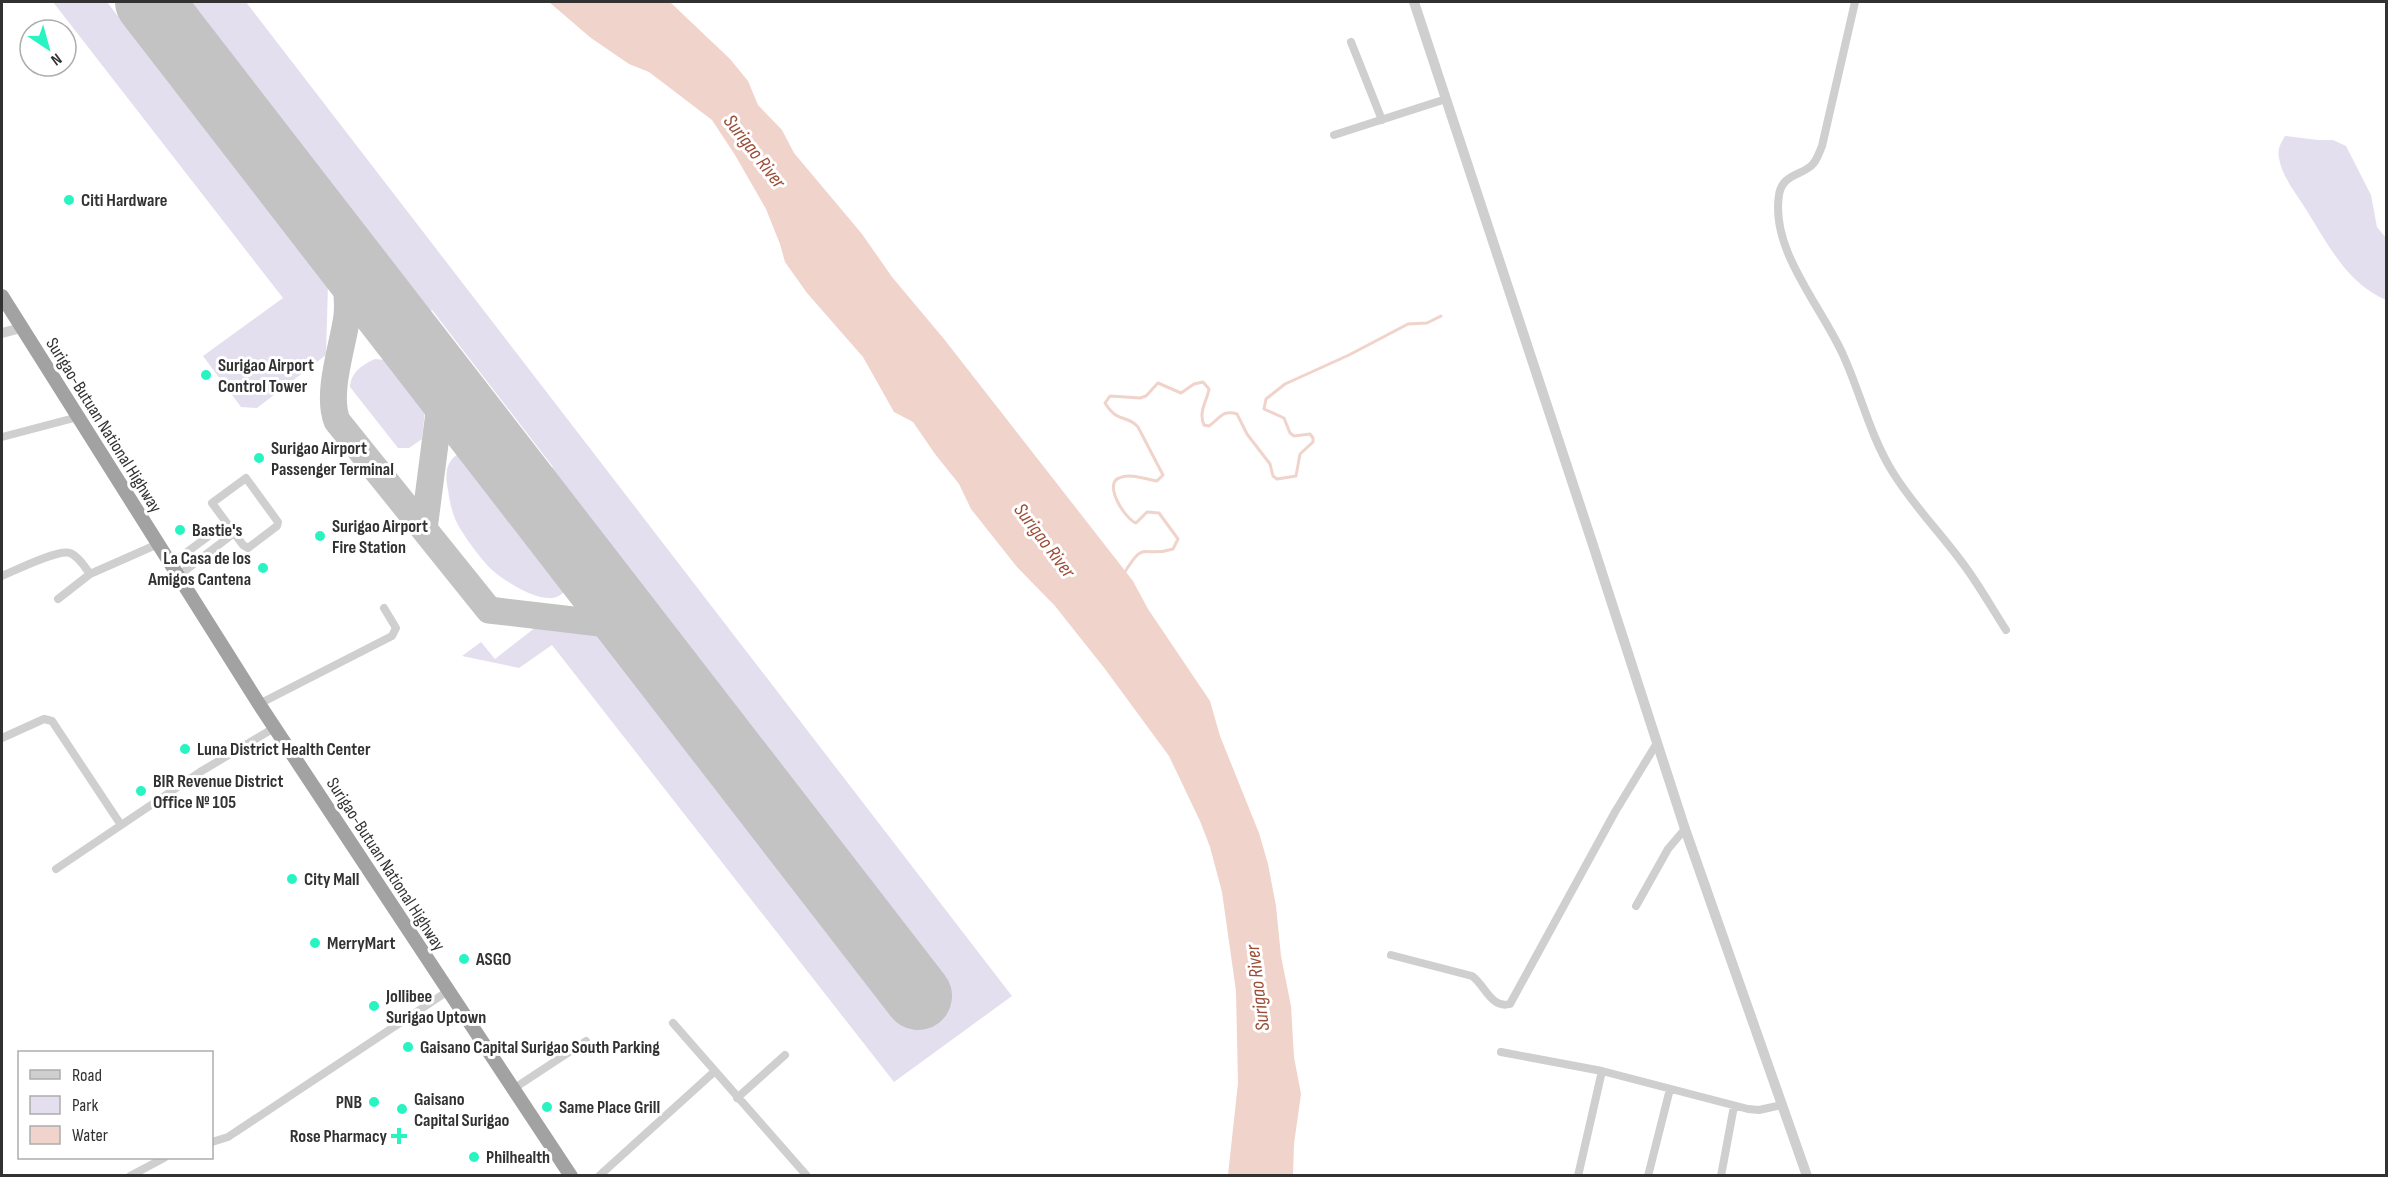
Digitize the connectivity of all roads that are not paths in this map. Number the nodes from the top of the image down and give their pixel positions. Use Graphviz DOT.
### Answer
graph roads {
  1 [pos="1414,2"];
  2 [pos="1856,2"];
  3 [pos="1351,42"];
  4 [pos="1446,99"];
  5 [pos="1382,120"];
  6 [pos="1334,135"];
  7 [pos="2,296"];
  8 [pos="21,328"];
  9 [pos="2,333"];
  10 [pos="78,417"];
  11 [pos="2,437"];
  12 [pos="226,523"];
  13 [pos="234,533"];
  14 [pos="158,544"];
  15 [pos="171,564"];
  16 [pos="90,574"];
  17 [pos="2,576"];
  18 [pos="178,576"];
  19 [pos="58,599"];
  20 [pos="384,608"];
  21 [pos="2006,630"];
  22 [pos="259,704"];
  23 [pos="274,728"];
  24 [pos="2,738"];
  25 [pos="1657,743"];
  26 [pos="121,825"];
  27 [pos="1685,829"];
  28 [pos="56,869"];
  29 [pos="1636,906"];
  30 [pos="1391,955"];
  31 [pos="448,991"];
  32 [pos="673,1023"];
  33 [pos="586,1041"];
  34 [pos="1501,1052"];
  35 [pos="785,1055"];
  36 [pos="715,1071"];
  37 [pos="1602,1071"];
  38 [pos="513,1089"];
  39 [pos="1670,1089"];
  40 [pos="737,1098"];
  41 [pos="1782,1105"];
  42 [pos="1734,1106"];
  43 [pos="213,1142"];
  44 [pos="162,1159"];
  45 [pos="130,1176"];
  46 [pos="571,1176"];
  47 [pos="599,1176"];
  48 [pos="807,1176"];
  49 [pos="1578,1176"];
  50 [pos="1648,1176"];
  51 [pos="1721,1176"];
  52 [pos="1807,1176"];
  1 -- 4 [label="street"];
  2 -- 21 [label="street"];
  3 -- 5 [label="street"];
  4 -- 5 [label="street"];
  4 -- 25 [label="street"];
  5 -- 6 [label="street"];
  7 -- 8 [label="highway, Surigao-Butuan National Highway"];
  8 -- 9 [label="street"];
  8 -- 10 [label="highway, Surigao-Butuan National Highway"];
  10 -- 11 [label="street"];
  10 -- 14 [label="highway, Surigao-Butuan National Highway"];
  12 -- 13 [label="street"];
  12 -- 13 [label="street"];
  12 -- 15 [label="street"];
  13 -- 18 [label="street"];
  14 -- 15 [label="highway, Surigao-Butuan National Highway"];
  14 -- 16 [label="street"];
  15 -- 18 [label="highway, Surigao-Butuan National Highway"];
  16 -- 17 [label="street"];
  16 -- 19 [label="street"];
  18 -- 22 [label="highway, Surigao-Butuan National Highway"];
  20 -- 22 [label="street"];
  22 -- 23 [label="highway, Surigao-Butuan National Highway"];
  23 -- 26 [label="street"];
  23 -- 31 [label="highway, Surigao-Butuan National Highway"];
  24 -- 26 [label="street"];
  25 -- 27 [label="street"];
  25 -- 30 [label="street"];
  26 -- 28 [label="street"];
  27 -- 29 [label="street"];
  27 -- 41 [label="street"];
  31 -- 38 [label="highway, Surigao-Butuan National Highway"];
  31 -- 43 [label="street"];
  32 -- 36 [label="street"];
  33 -- 38 [label="street"];
  34 -- 37 [label="street"];
  35 -- 40 [label="street"];
  36 -- 40 [label="street"];
  36 -- 47 [label="street"];
  37 -- 39 [label="street"];
  37 -- 49 [label="street"];
  38 -- 46 [label="highway, Surigao-Butuan National Highway"];
  39 -- 42 [label="street"];
  39 -- 50 [label="street"];
  40 -- 48 [label="street"];
  41 -- 42 [label="street"];
  41 -- 52 [label="street"];
  42 -- 51 [label="street"];
  44 -- 45 [label="street"];
}
